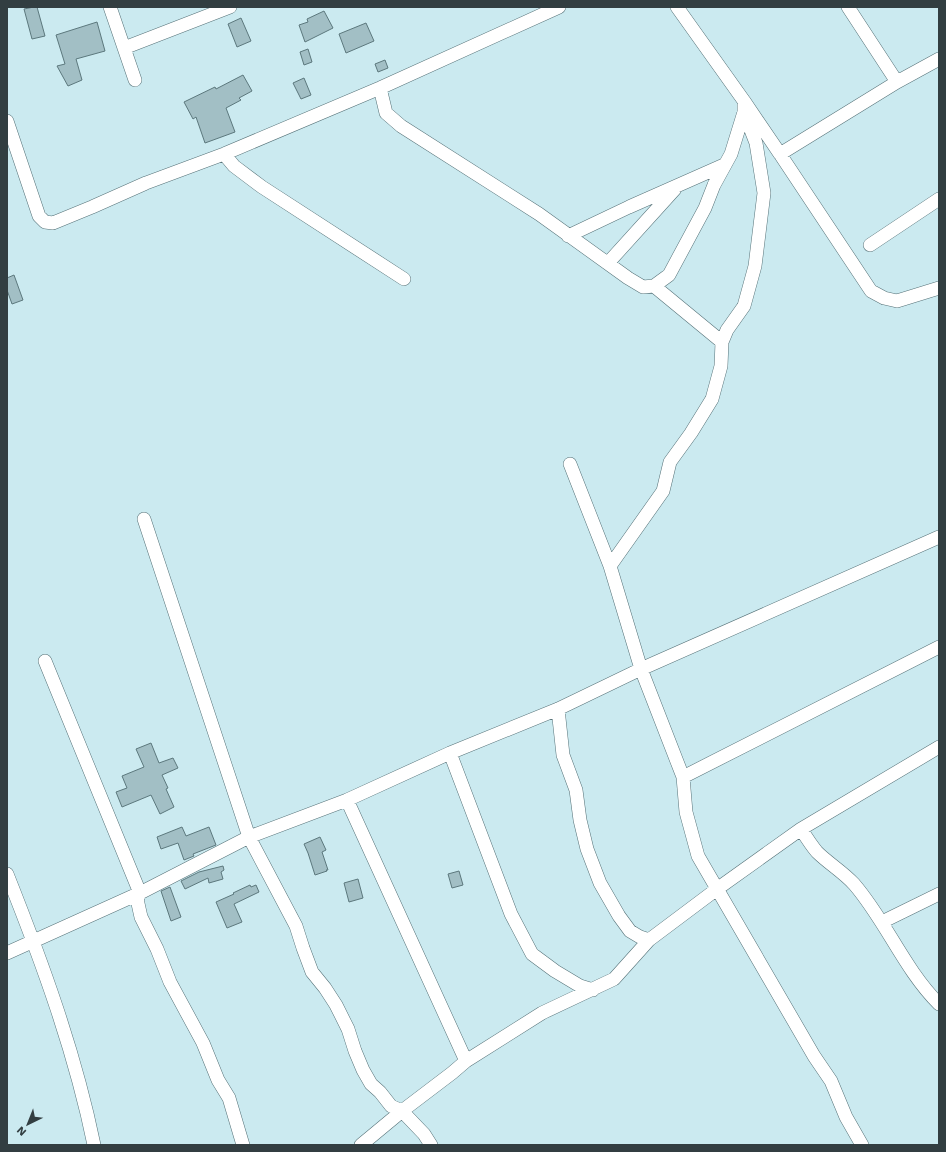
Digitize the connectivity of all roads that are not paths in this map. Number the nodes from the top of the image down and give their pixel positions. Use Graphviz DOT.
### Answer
graph roads {
  1 [pos="110,7"];
  2 [pos="230,7"];
  3 [pos="559,7"];
  4 [pos="678,7"];
  5 [pos="848,7"];
  6 [pos="124,48"];
  7 [pos="939,59"];
  8 [pos="135,80"];
  9 [pos="897,82"];
  10 [pos="380,88"];
  11 [pos="744,106"];
  12 [pos="7,121"];
  13 [pos="768,137"];
  14 [pos="756,143"];
  15 [pos="224,154"];
  16 [pos="780,154"];
  17 [pos="728,160"];
  18 [pos="678,186"];
  19 [pos="939,199"];
  20 [pos="568,236"];
  21 [pos="870,245"];
  22 [pos="608,263"];
  23 [pos="404,279"];
  24 [pos="654,286"];
  25 [pos="939,288"];
  26 [pos="722,342"];
  27 [pos="570,464"];
  28 [pos="144,519"];
  29 [pos="939,537"];
  30 [pos="610,566"];
  31 [pos="939,647"];
  32 [pos="45,661"];
  33 [pos="641,669"];
  34 [pos="558,708"];
  35 [pos="939,748"];
  36 [pos="450,754"];
  37 [pos="683,777"];
  38 [pos="347,800"];
  39 [pos="801,829"];
  40 [pos="248,837"];
  41 [pos="7,874"];
  42 [pos="717,889"];
  43 [pos="140,893"];
  44 [pos="939,894"];
  45 [pos="882,922"];
  46 [pos="650,940"];
  47 [pos="34,941"];
  48 [pos="7,954"];
  49 [pos="592,990"];
  50 [pos="939,1004"];
  51 [pos="466,1061"];
  52 [pos="402,1111"];
  53 [pos="94,1145"];
  54 [pos="243,1145"];
  55 [pos="361,1145"];
  56 [pos="431,1145"];
  57 [pos="862,1145"];
  1 -- 6 [label="street"];
  2 -- 6 [label="street"];
  3 -- 10 [label="street"];
  4 -- 11 [label="street"];
  5 -- 9 [label="street"];
  6 -- 8 [label="street"];
  7 -- 9 [label="street"];
  9 -- 16 [label="street"];
  10 -- 15 [label="street"];
  10 -- 20 [label="street"];
  11 -- 13 [label="street"];
  11 -- 14 [label="street"];
  11 -- 17 [label="street"];
  12 -- 15 [label="street"];
  13 -- 14 [label="street"];
  13 -- 16 [label="street"];
  14 -- 17 [label="street"];
  14 -- 26 [label="street"];
  15 -- 23 [label="street"];
  16 -- 25 [label="street"];
  17 -- 18 [label="street"];
  17 -- 24 [label="street"];
  18 -- 20 [label="street"];
  18 -- 22 [label="street"];
  19 -- 21 [label="street"];
  20 -- 22 [label="street"];
  22 -- 24 [label="street"];
  24 -- 26 [label="street"];
  26 -- 30 [label="street"];
  27 -- 30 [label="street"];
  28 -- 40 [label="street"];
  29 -- 33 [label="street"];
  30 -- 33 [label="street"];
  31 -- 37 [label="street"];
  32 -- 43 [label="street"];
  33 -- 34 [label="street"];
  33 -- 37 [label="street"];
  34 -- 36 [label="street"];
  34 -- 46 [label="street"];
  35 -- 39 [label="street"];
  36 -- 38 [label="street"];
  36 -- 49 [label="street"];
  37 -- 42 [label="street"];
  38 -- 40 [label="street"];
  38 -- 51 [label="street"];
  39 -- 42 [label="street"];
  39 -- 45 [label="street"];
  40 -- 43 [label="street"];
  40 -- 52 [label="street"];
  41 -- 47 [label="street"];
  42 -- 46 [label="street"];
  42 -- 57 [label="street"];
  43 -- 47 [label="street"];
  43 -- 54 [label="street"];
  44 -- 45 [label="street"];
  45 -- 50 [label="street"];
  46 -- 49 [label="street"];
  47 -- 48 [label="street"];
  47 -- 53 [label="street"];
  49 -- 51 [label="street"];
  51 -- 52 [label="street"];
  52 -- 55 [label="street"];
  52 -- 56 [label="street"];
}
